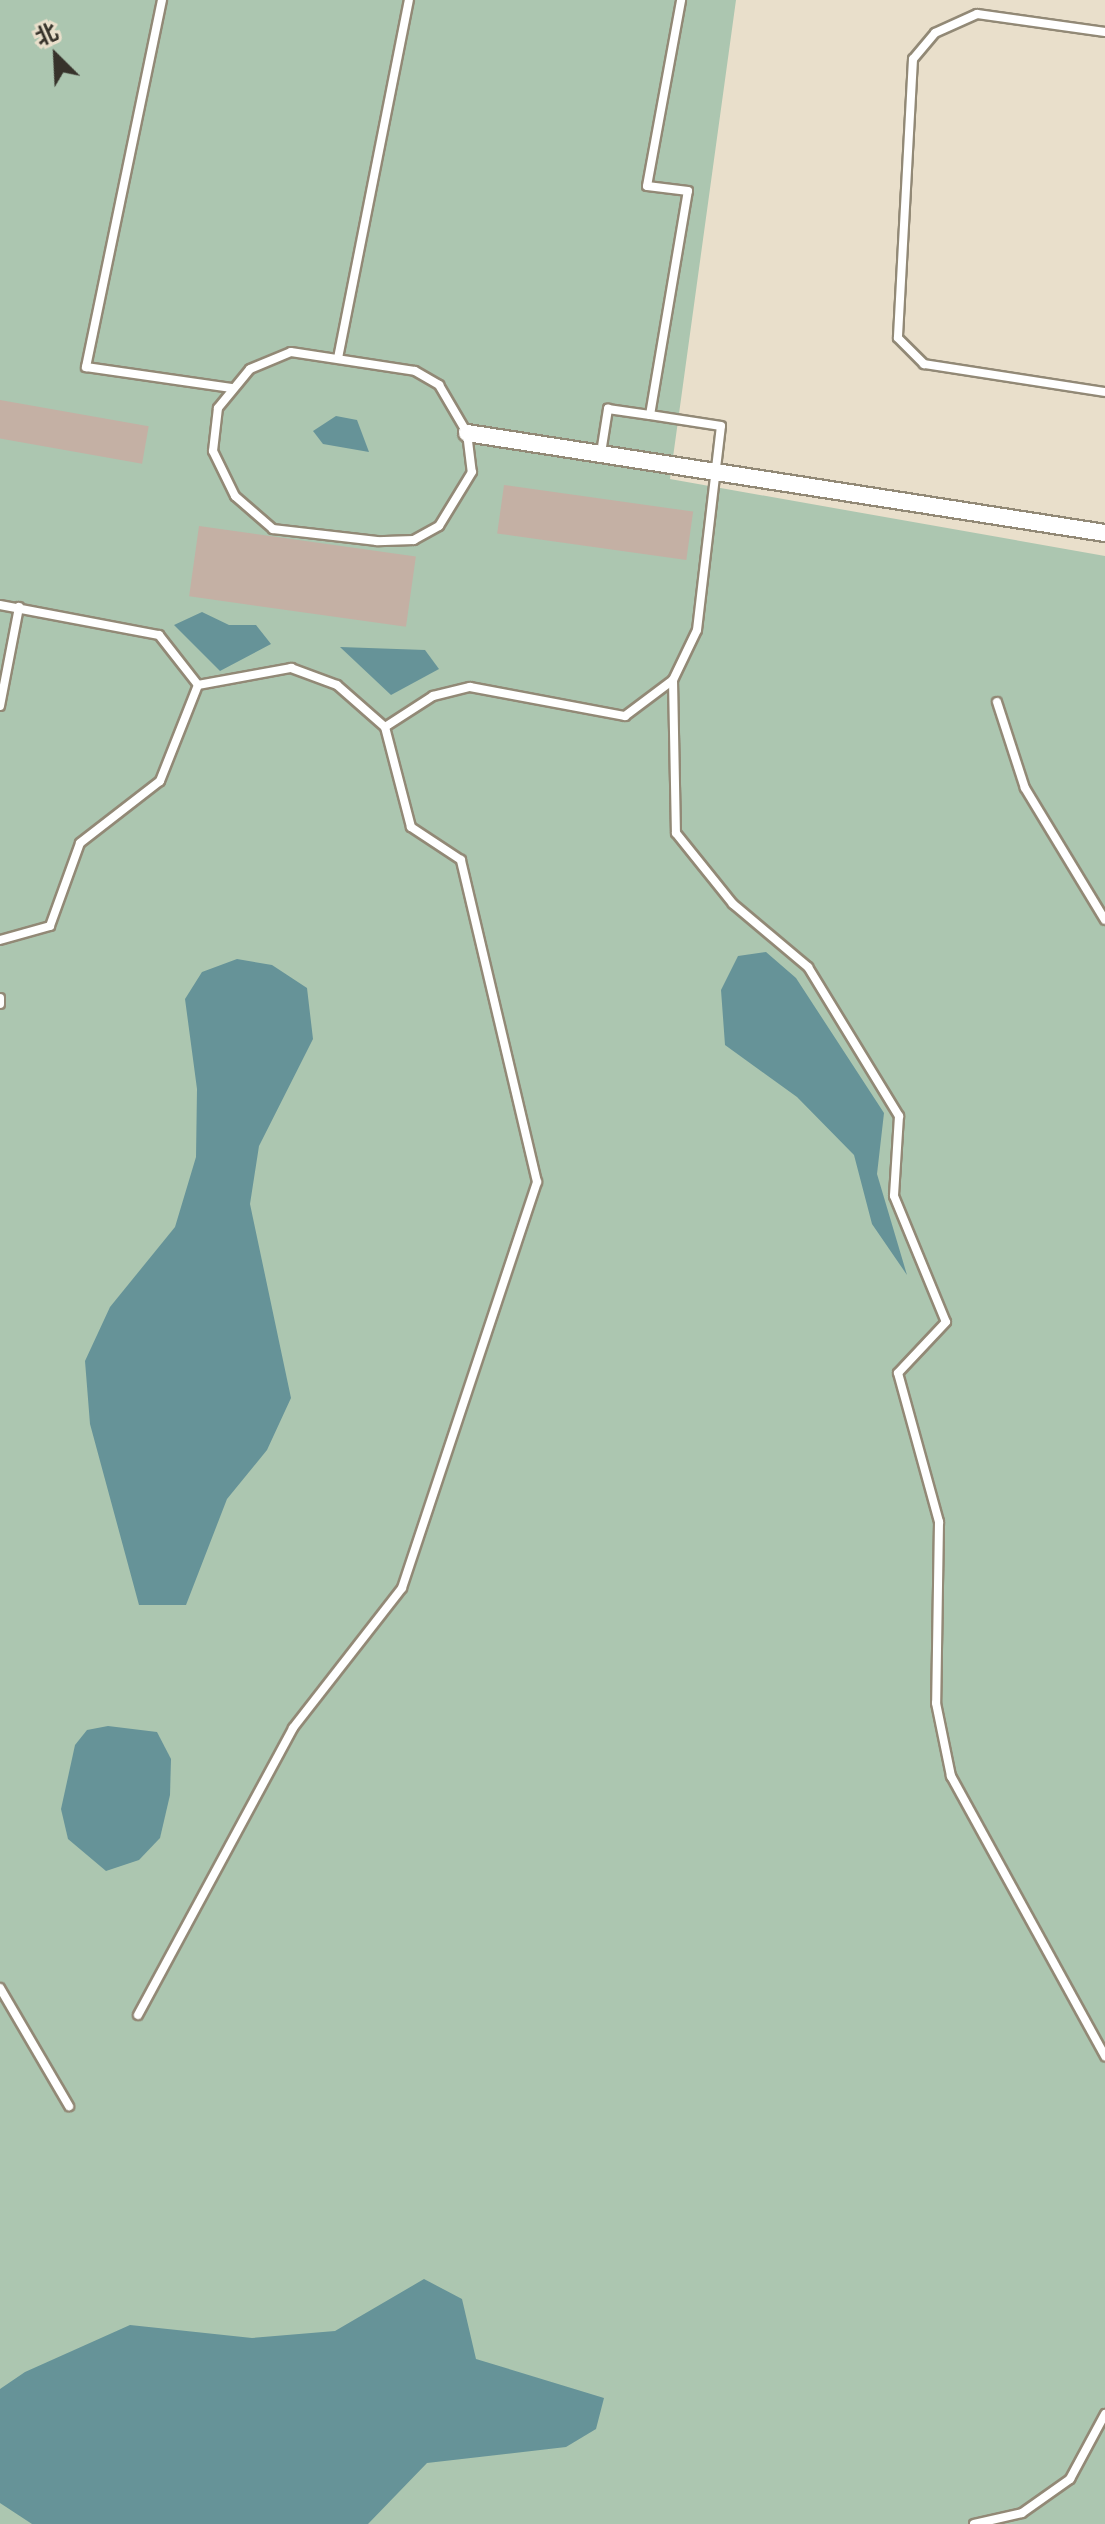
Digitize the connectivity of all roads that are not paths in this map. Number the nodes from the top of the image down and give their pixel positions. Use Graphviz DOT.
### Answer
graph roads {
  1 [pos="162,0"];
  2 [pos="409,0"];
  3 [pos="681,0"];
  4 [pos="1105,32"];
  5 [pos="338,358"];
  6 [pos="231,388"];
  7 [pos="1105,392"];
  8 [pos="650,415"];
  9 [pos="467,433"];
  10 [pos="601,453"];
  11 [pos="714,471"];
  12 [pos="1105,533"];
  13 [pos="0,605"];
  14 [pos="19,607"];
  15 [pos="673,680"];
  16 [pos="198,685"];
  17 [pos="997,702"];
  18 [pos="0,706"];
  19 [pos="385,727"];
  20 [pos="1105,920"];
  21 [pos="0,940"];
  22 [pos="0,1988"];
  23 [pos="138,2015"];
  24 [pos="1105,2056"];
  25 [pos="69,2106"];
  26 [pos="1105,2414"];
  27 [pos="974,2524"];
  1 -- 6 [label="lane"];
  2 -- 5 [label="lane"];
  3 -- 8 [label="lane"];
  4 -- 7 [label="lane"];
  5 -- 6 [label="lane"];
  5 -- 9 [label="lane"];
  6 -- 9 [label="lane"];
  8 -- 10 [label="lane"];
  8 -- 11 [label="lane"];
  9 -- 10 [label="street"];
  10 -- 11 [label="street"];
  11 -- 12 [label="street"];
  11 -- 15 [label="lane"];
  13 -- 14 [label="lane"];
  14 -- 16 [label="lane"];
  14 -- 18 [label="lane"];
  15 -- 19 [label="lane"];
  15 -- 24 [label="lane"];
  16 -- 19 [label="lane"];
  16 -- 21 [label="lane"];
  17 -- 20 [label="lane"];
  19 -- 23 [label="lane"];
  22 -- 25 [label="lane"];
  26 -- 27 [label="lane"];
}
